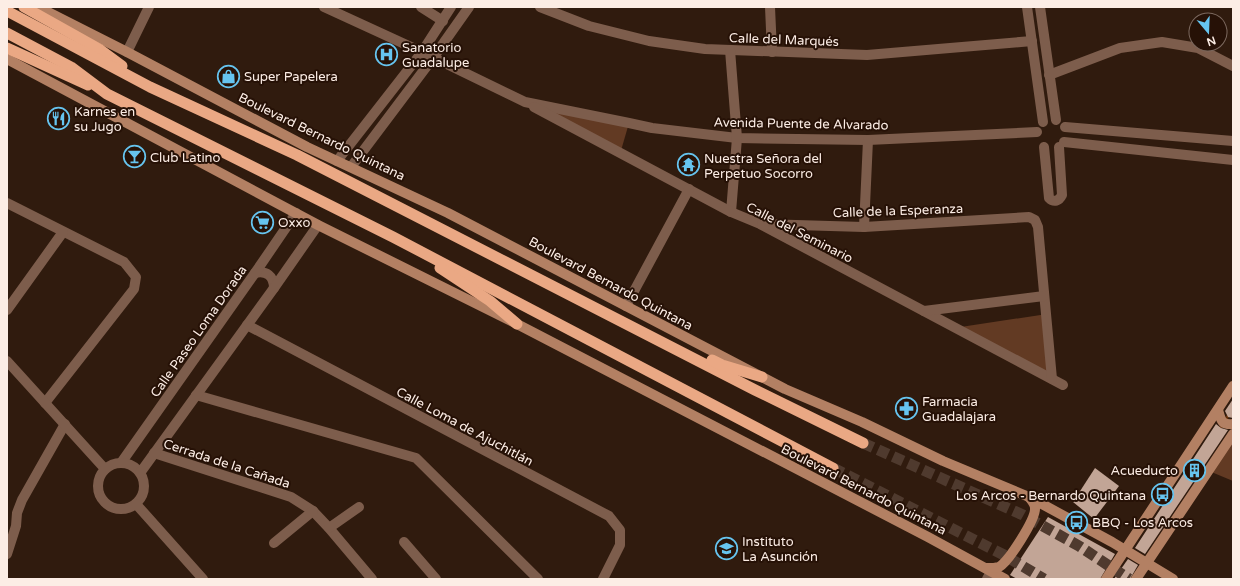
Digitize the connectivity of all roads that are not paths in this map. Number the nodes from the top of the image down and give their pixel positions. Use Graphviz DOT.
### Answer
graph roads {
  1 [pos="24,7"];
  2 [pos="38,7"];
  3 [pos="149,7"];
  4 [pos="324,7"];
  5 [pos="421,7"];
  6 [pos="451,7"];
  7 [pos="469,7"];
  8 [pos="540,7"];
  9 [pos="770,7"];
  10 [pos="1027,7"];
  11 [pos="1040,7"];
  12 [pos="7,11"];
  13 [pos="443,21"];
  14 [pos="7,33"];
  15 [pos="1032,41"];
  16 [pos="7,48"];
  17 [pos="730,50"];
  18 [pos="127,52"];
  19 [pos="422,52"];
  20 [pos="772,52"];
  21 [pos="433,58"];
  22 [pos="7,59"];
  23 [pos="1233,66"];
  24 [pos="1049,75"];
  25 [pos="150,87"];
  26 [pos="107,94"];
  27 [pos="525,102"];
  28 [pos="1056,120"];
  29 [pos="1043,122"];
  30 [pos="1065,127"];
  31 [pos="1037,132"];
  32 [pos="1176,136"];
  33 [pos="737,138"];
  34 [pos="868,140"];
  35 [pos="1233,141"];
  36 [pos="1062,145"];
  37 [pos="1044,147"];
  38 [pos="1171,154"];
  39 [pos="1233,160"];
  40 [pos="337,161"];
  41 [pos="351,167"];
  42 [pos="689,190"];
  43 [pos="7,203"];
  44 [pos="296,212"];
  45 [pos="732,212"];
  46 [pos="760,224"];
  47 [pos="318,225"];
  48 [pos="864,227"];
  49 [pos="63,232"];
  50 [pos="393,237"];
  51 [pos="255,273"];
  52 [pos="548,284"];
  53 [pos="274,288"];
  54 [pos="1044,296"];
  55 [pos="626,306"];
  56 [pos="7,310"];
  57 [pos="924,311"];
  58 [pos="517,324"];
  59 [pos="246,325"];
  60 [pos="7,361"];
  61 [pos="762,377"];
  62 [pos="1052,379"];
  63 [pos="1063,385"];
  64 [pos="1233,386"];
  65 [pos="196,394"];
  66 [pos="45,403"];
  67 [pos="1218,410"];
  68 [pos="65,424"];
  69 [pos="1233,424"];
  70 [pos="1233,434"];
  71 [pos="863,443"];
  72 [pos="154,453"];
  73 [pos="121,463"];
  74 [pos="833,468"];
  75 [pos="105,469"];
  76 [pos="140,473"];
  77 [pos="1029,497"];
  78 [pos="136,504"];
  79 [pos="359,506"];
  80 [pos="313,511"];
  81 [pos="330,528"];
  82 [pos="404,542"];
  83 [pos="274,543"];
  84 [pos="1125,551"];
  85 [pos="7,554"];
  86 [pos="1148,562"];
  87 [pos="988,573"];
  88 [pos="434,578"];
  89 [pos="203,579"];
  90 [pos="372,579"];
  91 [pos="538,579"];
  92 [pos="603,579"];
  93 [pos="1005,579"];
  94 [pos="1106,579"];
  95 [pos="1136,579"];
  96 [pos="1173,579"];
  1 -- 25 [label="highway"];
  2 -- 18 [label="main road, Boulevard Bernardo Quintana"];
  3 -- 18 [label="street"];
  4 -- 19 [label="street, Avenida Puente de Alvarado"];
  5 -- 13 [label="street"];
  6 -- 13 [label="street"];
  7 -- 21 [label="street"];
  8 -- 17 [label="street, Calle del Marqués"];
  9 -- 20 [label="street"];
  10 -- 15 [label="street"];
  11 -- 24 [label="street"];
  12 -- 25 [label="highway"];
  13 -- 19 [label="street"];
  14 -- 26 [label="highway, Boulevard Bernardo Quintana"];
  15 -- 20 [label="street, Calle del Marqués"];
  15 -- 29 [label="street"];
  16 -- 26 [label="highway"];
  17 -- 20 [label="street, Calle del Marqués"];
  17 -- 33 [label="street"];
  18 -- 40 [label="main road, Boulevard Bernardo Quintana"];
  19 -- 21 [label="street, Avenida Puente de Alvarado"];
  19 -- 40 [label="street"];
  21 -- 27 [label="street, Avenida Puente de Alvarado"];
  21 -- 41 [label="street"];
  22 -- 44 [label="main road, Boulevard Bernardo Quintana"];
  23 -- 24 [label="street"];
  24 -- 28 [label="street"];
  25 -- 52 [label="highway"];
  26 -- 50 [label="highway, Boulevard Bernardo Quintana"];
  27 -- 33 [label="street, Avenida Puente de Alvarado"];
  27 -- 42 [label="street, Calle del Seminario"];
  28 -- 29 [label="street"];
  28 -- 30 [label="street"];
  29 -- 31 [label="street"];
  30 -- 32 [label="street"];
  30 -- 36 [label="street"];
  31 -- 34 [label="street, Avenida Puente de Alvarado"];
  31 -- 37 [label="street"];
  32 -- 35 [label="street"];
  32 -- 38 [label="street"];
  33 -- 34 [label="street, Avenida Puente de Alvarado"];
  33 -- 45 [label="street"];
  34 -- 48 [label="street"];
  36 -- 37 [label="street"];
  36 -- 37 [label="street"];
  36 -- 38 [label="street"];
  38 -- 39 [label="street"];
  40 -- 41 [label="main road, Boulevard Bernardo Quintana"];
  41 -- 55 [label="main road, Boulevard Bernardo Quintana"];
  42 -- 45 [label="street, Calle del Seminario"];
  42 -- 55 [label="street"];
  43 -- 49 [label="street"];
  44 -- 47 [label="main road, Boulevard Bernardo Quintana"];
  44 -- 51 [label="street, Calle Paseo Loma Dorada"];
  45 -- 46 [label="street, Calle del Seminario"];
  46 -- 48 [label="street, Calle de la Esperanza"];
  46 -- 57 [label="street, Calle del Seminario"];
  47 -- 53 [label="street"];
  47 -- 58 [label="main road, Boulevard Bernardo Quintana"];
  48 -- 54 [label="street, Calle de la Esperanza"];
  49 -- 56 [label="street"];
  49 -- 66 [label="street"];
  50 -- 58 [label="highway"];
  50 -- 74 [label="highway, Boulevard Bernardo Quintana"];
  51 -- 53 [label="street"];
  51 -- 73 [label="street, Calle Paseo Loma Dorada"];
  52 -- 61 [label="highway"];
  52 -- 71 [label="highway"];
  53 -- 59 [label="street"];
  54 -- 57 [label="street"];
  54 -- 62 [label="street"];
  55 -- 61 [label="main road, Boulevard Bernardo Quintana"];
  57 -- 62 [label="street, Calle del Seminario"];
  58 -- 87 [label="main road, Boulevard Bernardo Quintana"];
  59 -- 65 [label="street"];
  59 -- 92 [label="street, Calle Loma de Ajuchitlán"];
  60 -- 66 [label="street"];
  61 -- 77 [label="main road, Boulevard Bernardo Quintana"];
  62 -- 63 [label="street, Calle del Seminario"];
  64 -- 67 [label="main road"];
  65 -- 72 [label="street"];
  65 -- 91 [label="street"];
  66 -- 68 [label="street"];
  67 -- 69 [label="main road"];
  67 -- 84 [label="main road"];
  68 -- 75 [label="street"];
  68 -- 85 [label="street"];
  70 -- 86 [label="main road"];
  72 -- 76 [label="street"];
  72 -- 80 [label="street, Cerrada de la Cañada"];
  73 -- 75 [label="street"];
  73 -- 76 [label="street"];
  75 -- 78 [label="street"];
  76 -- 78 [label="street"];
  77 -- 84 [label="main road, Boulevard Bernardo Quintana"];
  77 -- 87 [label="main road"];
  78 -- 89 [label="street"];
  79 -- 81 [label="street"];
  80 -- 81 [label="street, Cerrada de la Cañada"];
  80 -- 83 [label="street"];
  81 -- 90 [label="street, Cerrada de la Cañada"];
  82 -- 88 [label="street"];
  84 -- 86 [label="main road, Boulevard Bernardo Quintana"];
  84 -- 94 [label="main road"];
  86 -- 95 [label="main road"];
  86 -- 96 [label="main road, Boulevard Bernardo Quintana"];
  87 -- 93 [label="main road, Boulevard Bernardo Quintana"];
}
